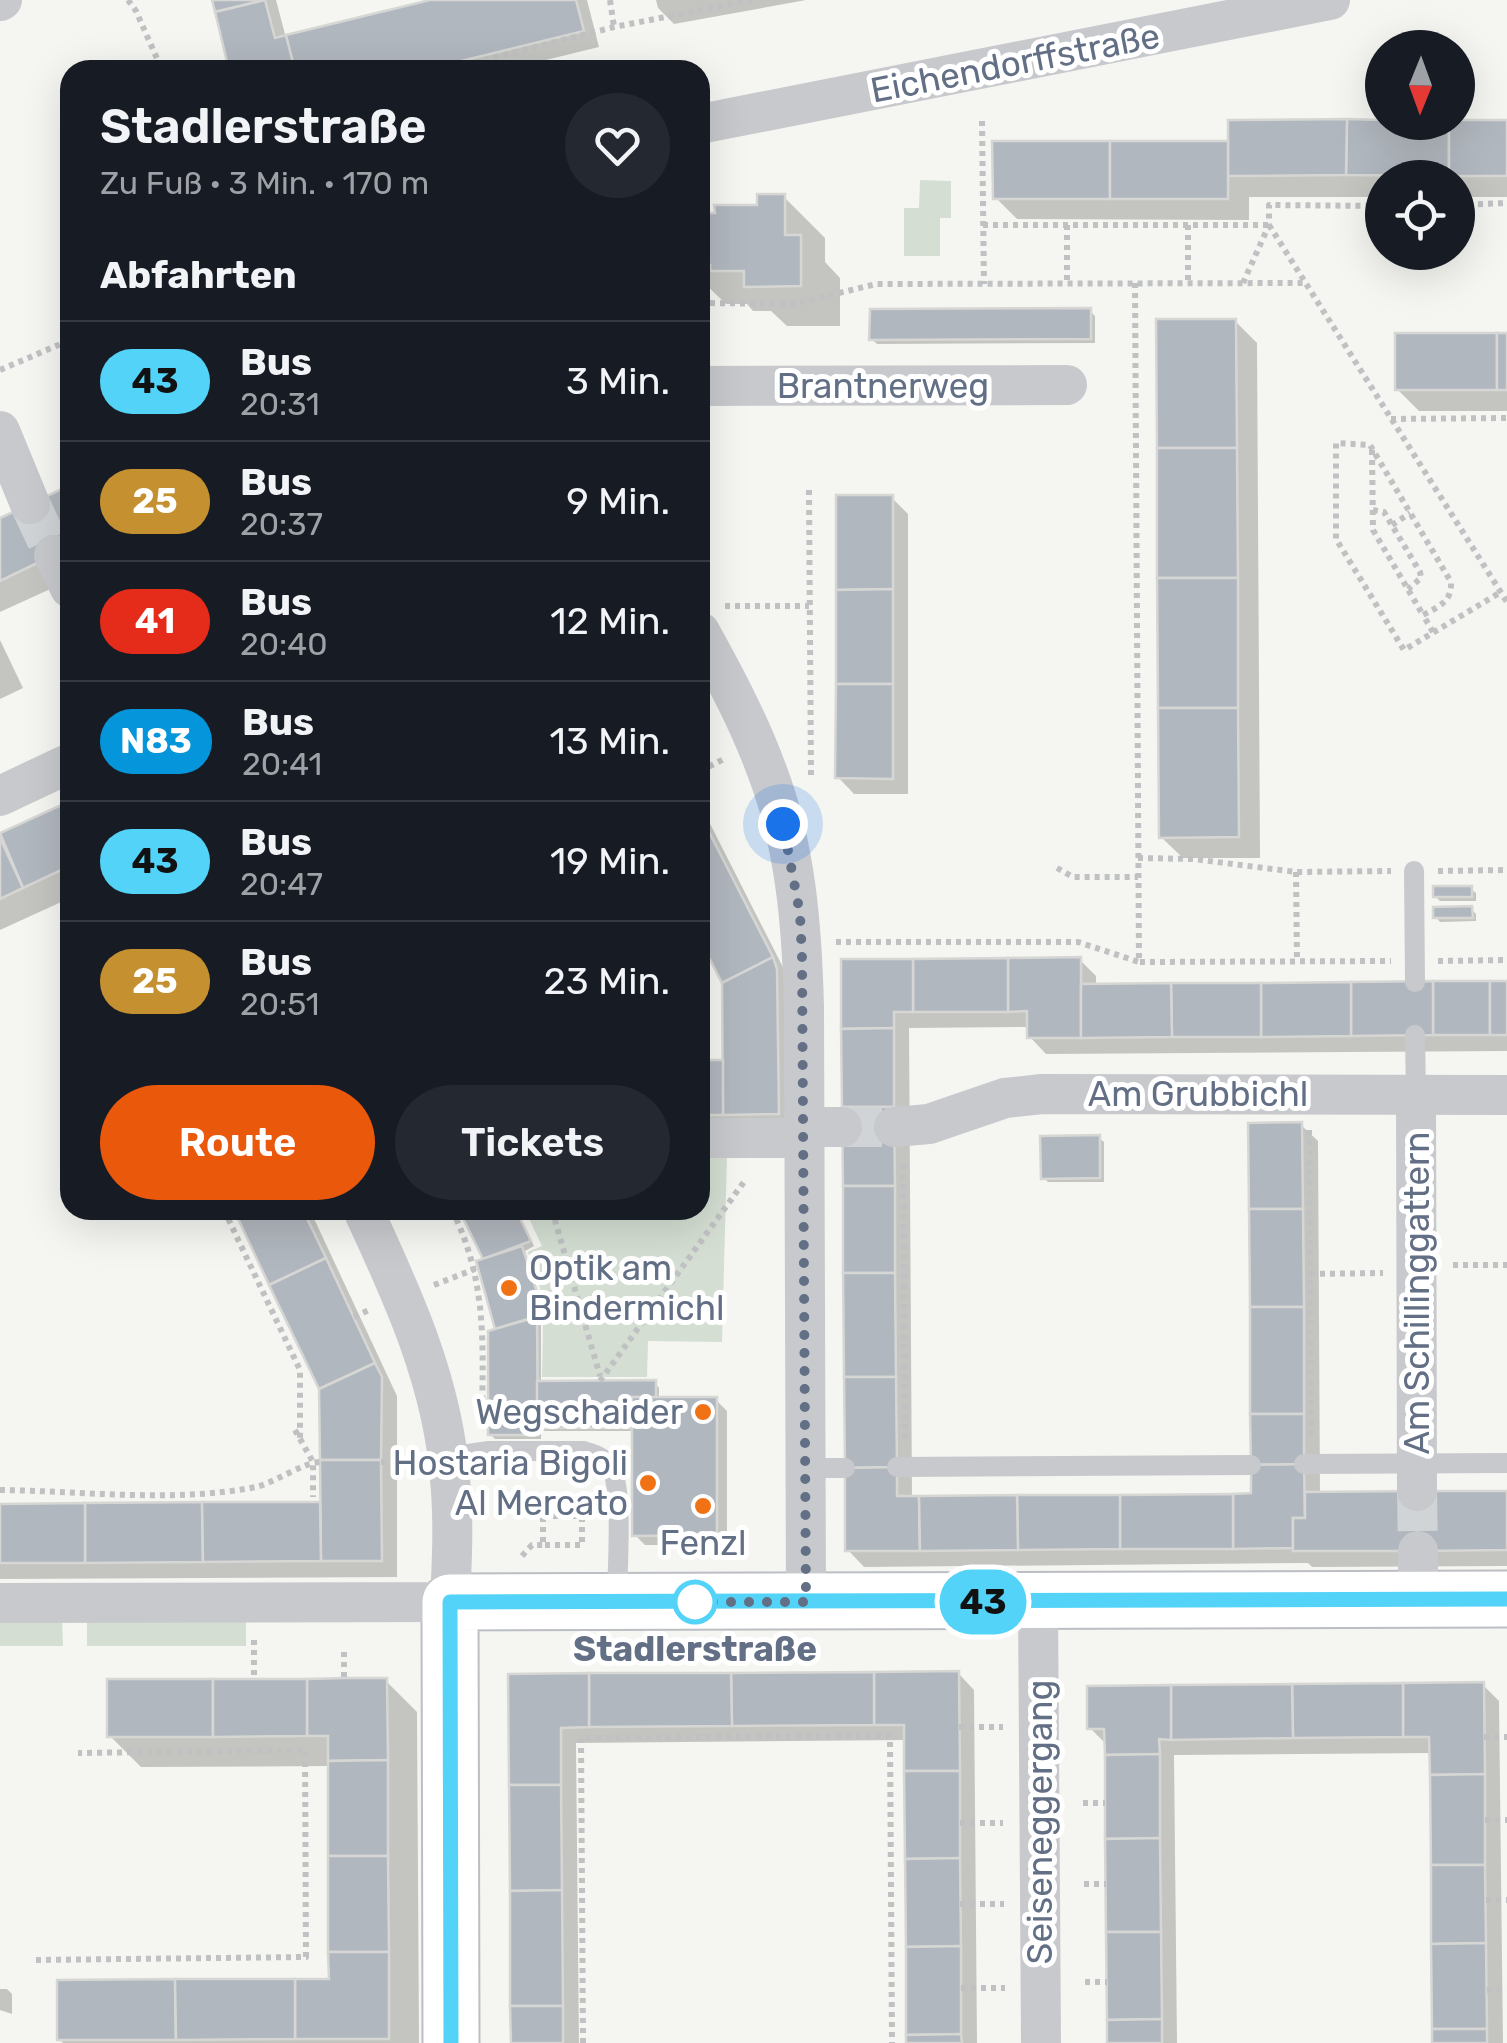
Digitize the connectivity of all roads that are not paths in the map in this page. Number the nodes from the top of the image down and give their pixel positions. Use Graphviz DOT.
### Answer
graph roads {
  1 [pos="1330,0"];
  2 [pos="710,122"];
  3 [pos="1067,385"];
  4 [pos="710,386"];
  5 [pos="0,431"];
  6 [pos="30,504"];
  7 [pos="710,631"];
  8 [pos="60,768"];
  9 [pos="0,796"];
  10 [pos="1414,871"];
  11 [pos="1415,971"];
  12 [pos="1415,1036"];
  13 [pos="1416,1095"];
  14 [pos="1507,1095"];
  15 [pos="817,1130"];
  16 [pos="898,1136"];
  17 [pos="710,1137"];
  18 [pos="368,1220"];
  19 [pos="428,1460"];
  20 [pos="1507,1463"];
  21 [pos="1308,1464"];
  22 [pos="1251,1465"];
  23 [pos="901,1468"];
  24 [pos="1417,1478"];
  25 [pos="1507,1599"];
  26 [pos="0,1602"];
  27 [pos="450,1602"];
  28 [pos="618,1602"];
  29 [pos="806,1602"];
  30 [pos="1038,1602"];
  31 [pos="451,2043"];
  32 [pos="1042,2043"];
  1 -- 2 [label="street, Eichendorffstraße"];
  3 -- 4 [label="street, Brantnerweg"];
  5 -- 6 [label="street"];
  7 -- 15 [label="street"];
  8 -- 9 [label="street"];
  10 -- 11 [label="lane"];
  12 -- 13 [label="lane"];
  13 -- 14 [label="street, Am Grubbichl"];
  13 -- 16 [label="street, Am Grubbichl"];
  13 -- 24 [label="street, Am Schillinggattern"];
  15 -- 17 [label="street"];
  15 -- 29 [label="street"];
  18 -- 19 [label="street"];
  19 -- 27 [label="street"];
  19 -- 28 [label="lane"];
  20 -- 24 [label="lane"];
  21 -- 24 [label="lane"];
  22 -- 23 [label="lane"];
  25 -- 30 [label="main road"];
  26 -- 27 [label="street"];
  27 -- 28 [label="main road"];
  27 -- 31 [label="main road"];
  28 -- 29 [label="main road"];
  29 -- 30 [label="main road"];
  30 -- 32 [label="street, Seiseneggergang"];
}
